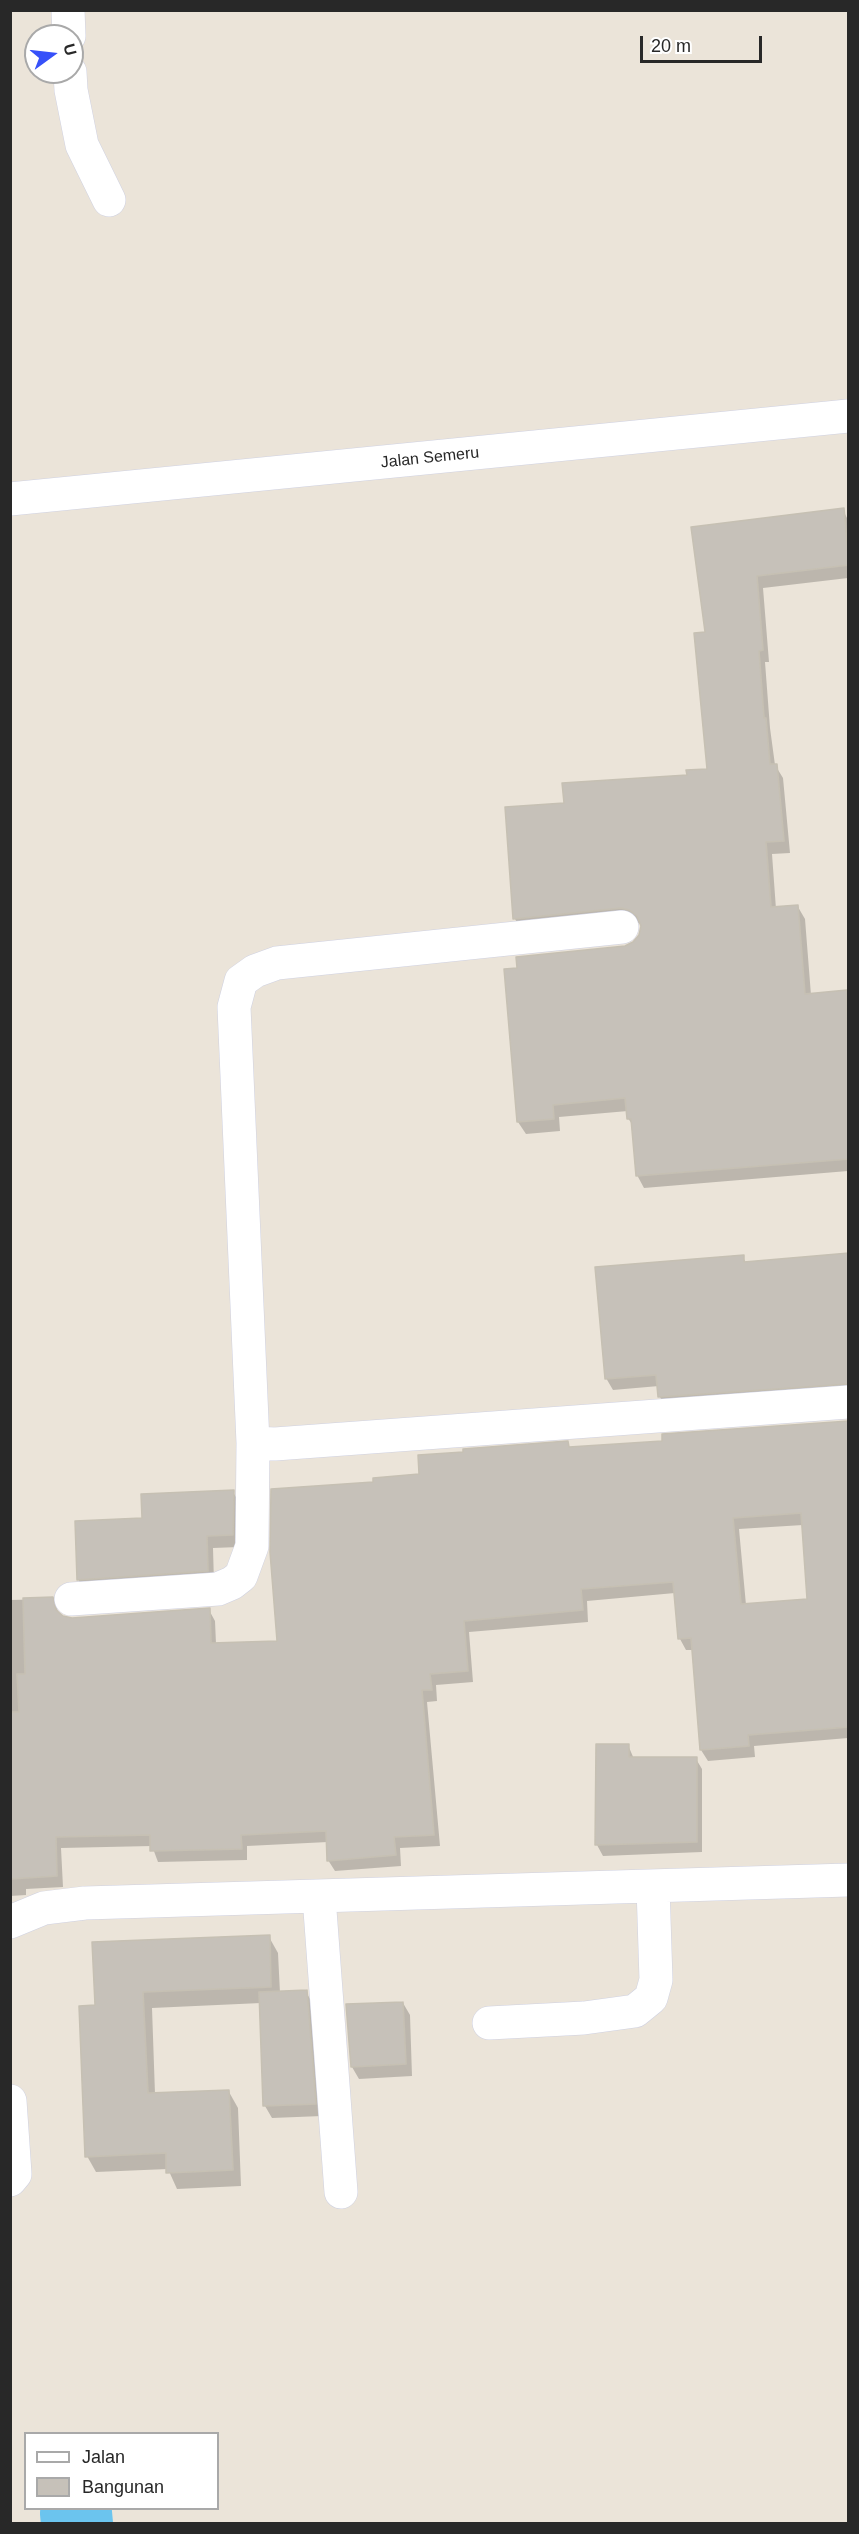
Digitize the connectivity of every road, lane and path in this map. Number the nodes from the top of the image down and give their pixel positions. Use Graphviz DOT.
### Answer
graph roads {
  1 [pos="71,84"];
  2 [pos="110,200"];
  3 [pos="844,417"];
  4 [pos="10,499"];
  5 [pos="622,927"];
  6 [pos="849,1402"];
  7 [pos="253,1443"];
  8 [pos="71,1599"];
  9 [pos="849,1880"];
  10 [pos="653,1887"];
  11 [pos="319,1897"];
  12 [pos="10,1922"];
  13 [pos="489,2023"];
  14 [pos="10,2101"];
  15 [pos="10,2180"];
  16 [pos="341,2192"];
  1 -- 2 [label="street"];
  3 -- 4 [label="street, Jalan Semeru"];
  5 -- 7 [label="street"];
  6 -- 7 [label="street"];
  7 -- 8 [label="street"];
  9 -- 10 [label="street"];
  10 -- 11 [label="street"];
  10 -- 13 [label="street"];
  11 -- 12 [label="street"];
  11 -- 16 [label="street"];
  14 -- 15 [label="street"];
}
